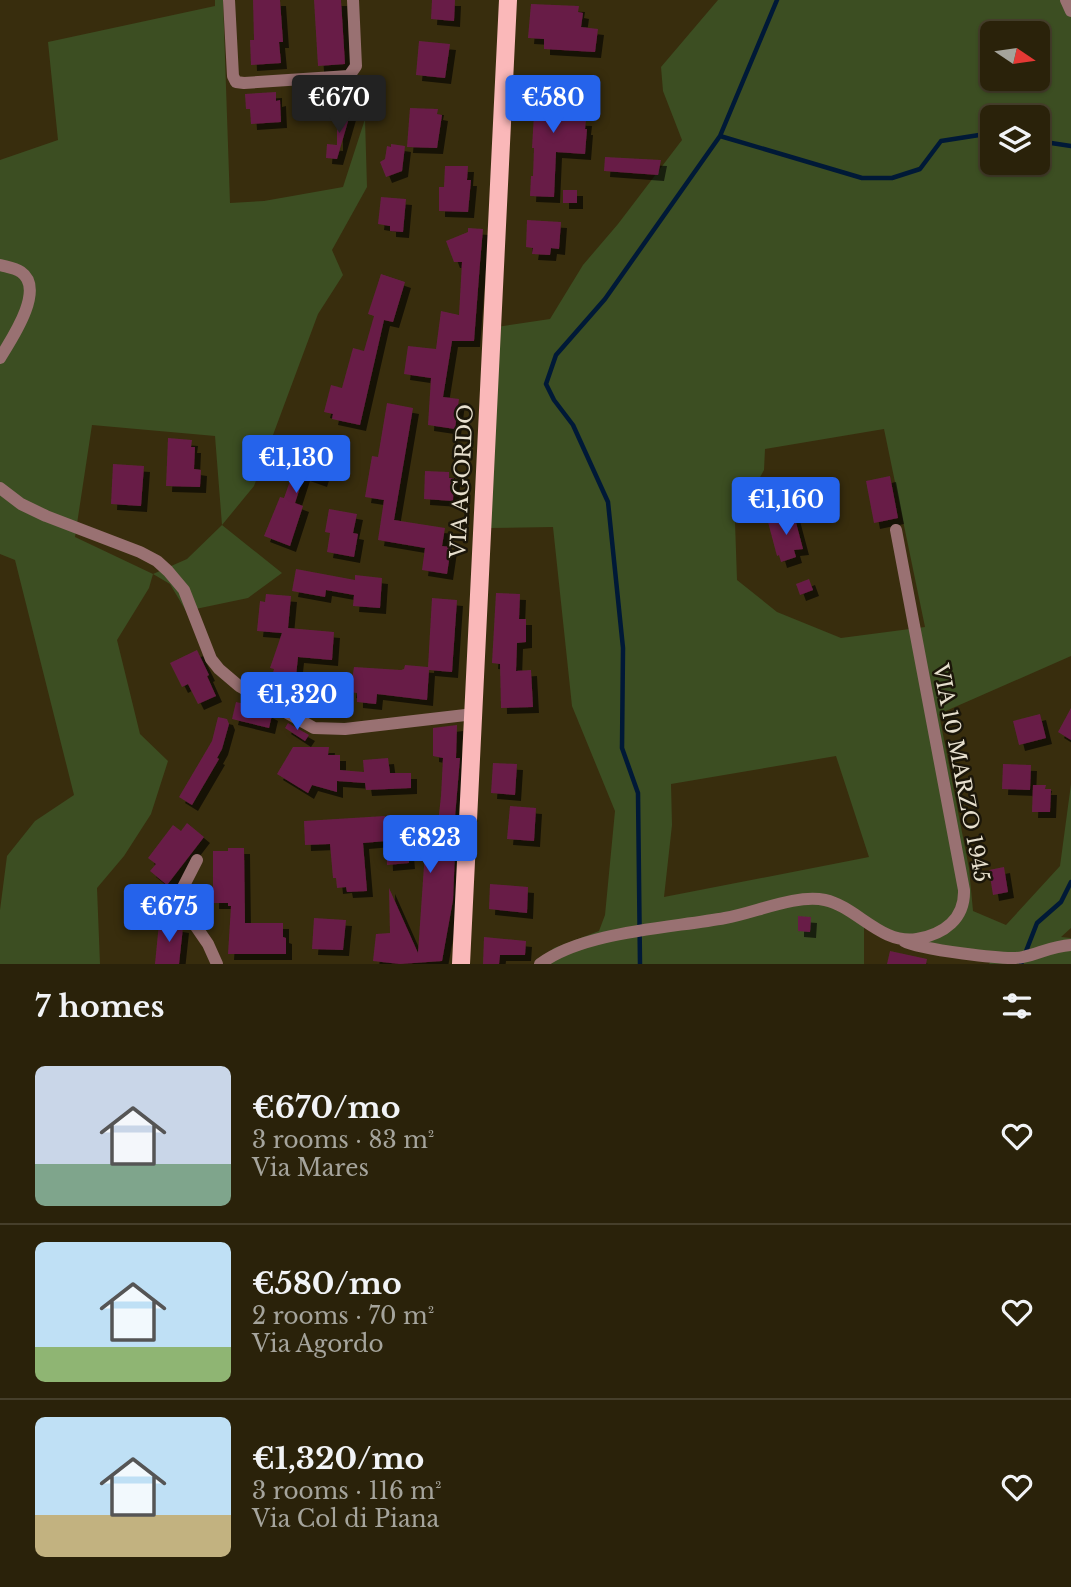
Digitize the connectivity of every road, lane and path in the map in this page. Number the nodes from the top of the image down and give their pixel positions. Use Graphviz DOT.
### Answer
graph roads {
  1 [pos="229,0"];
  2 [pos="352,0"];
  3 [pos="508,0"];
  4 [pos="1066,0"];
  5 [pos="1071,10"];
  6 [pos="0,265"];
  7 [pos="0,358"];
  8 [pos="0,488"];
  9 [pos="896,530"];
  10 [pos="474,713"];
  11 [pos="197,860"];
  12 [pos="896,937"];
  13 [pos="1071,945"];
  14 [pos="217,964"];
  15 [pos="461,964"];
  16 [pos="540,964"];
  1 -- 2 [label="street"];
  3 -- 10 [label="main road, VIA AGORDO"];
  4 -- 5 [label="street"];
  6 -- 7 [label="street"];
  8 -- 10 [label="street"];
  9 -- 12 [label="street, VIA 10 MARZO 1945"];
  10 -- 15 [label="main road, VIA AGORDO"];
  11 -- 14 [label="street"];
  12 -- 13 [label="street"];
  12 -- 16 [label="street, VIA 10 MARZO 1945"];
}
